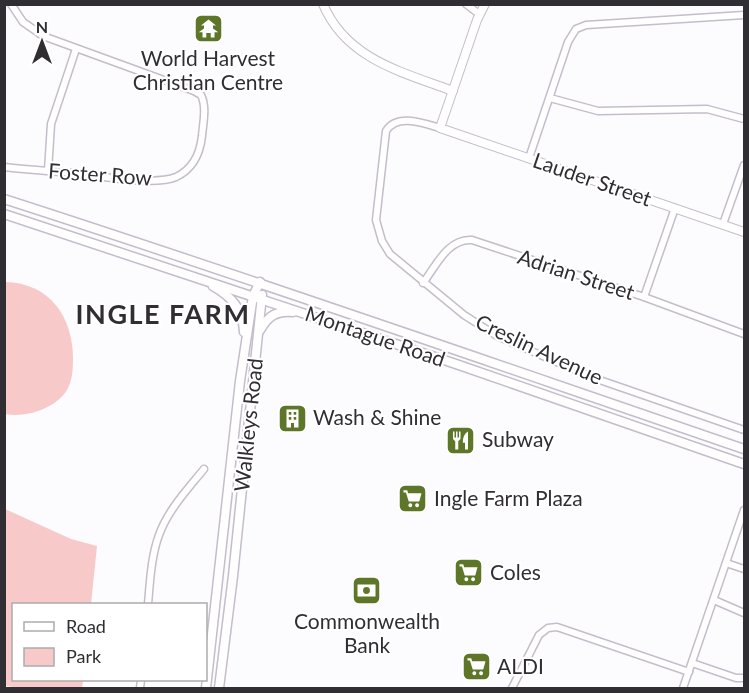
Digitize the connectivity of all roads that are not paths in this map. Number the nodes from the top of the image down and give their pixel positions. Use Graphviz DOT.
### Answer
graph roads {
  1 [pos="11,4"];
  2 [pos="323,4"];
  3 [pos="466,4"];
  4 [pos="485,4"];
  5 [pos="479,14"];
  6 [pos="744,15"];
  7 [pos="76,49"];
  8 [pos="453,91"];
  9 [pos="550,98"];
  10 [pos="744,119"];
  11 [pos="440,128"];
  12 [pos="529,158"];
  13 [pos="744,165"];
  14 [pos="4,167"];
  15 [pos="48,171"];
  16 [pos="4,199"];
  17 [pos="675,208"];
  18 [pos="4,214"];
  19 [pos="723,224"];
  20 [pos="744,232"];
  21 [pos="200,278"];
  22 [pos="260,282"];
  23 [pos="423,283"];
  24 [pos="258,297"];
  25 [pos="644,297"];
  26 [pos="314,316"];
  27 [pos="259,332"];
  28 [pos="744,334"];
  29 [pos="245,353"];
  30 [pos="744,430"];
  31 [pos="744,449"];
  32 [pos="744,464"];
  33 [pos="204,469"];
  34 [pos="744,510"];
  35 [pos="726,563"];
  36 [pos="744,569"];
  37 [pos="714,600"];
  38 [pos="148,603"];
  39 [pos="744,614"];
  40 [pos="692,663"];
  41 [pos="689,672"];
  42 [pos="744,678"];
  43 [pos="207,679"];
  44 [pos="219,688"];
  45 [pos="512,688"];
  46 [pos="683,688"];
  1 -- 7 [label="street, Foster Row"];
  2 -- 8 [label="street"];
  3 -- 5 [label="street"];
  4 -- 5 [label="street"];
  5 -- 8 [label="street"];
  6 -- 9 [label="street"];
  7 -- 15 [label="street"];
  7 -- 15 [label="street, Foster Row"];
  8 -- 11 [label="street"];
  9 -- 10 [label="street"];
  9 -- 12 [label="street"];
  11 -- 12 [label="street, Lauder Street"];
  11 -- 23 [label="street, Creslin Avenue"];
  12 -- 17 [label="street, Lauder Street"];
  13 -- 19 [label="street"];
  14 -- 15 [label="street, Foster Row"];
  16 -- 22 [label="main road, Montague Road"];
  17 -- 19 [label="street, Lauder Street"];
  17 -- 25 [label="street"];
  18 -- 21 [label="main road, Montague Road"];
  19 -- 20 [label="street, Lauder Street"];
  21 -- 24 [label="main road, Montague Road"];
  21 -- 29 [label="main road"];
  22 -- 24 [label="main road, Walkleys Road"];
  22 -- 31 [label="main road, Montague Road"];
  23 -- 25 [label="street, Adrian Street"];
  23 -- 30 [label="street, Creslin Avenue"];
  24 -- 26 [label="main road, Montague Road"];
  24 -- 27 [label="main road, Walkleys Road"];
  24 -- 29 [label="main road, Walkleys Road"];
  25 -- 28 [label="street, Adrian Street"];
  26 -- 27 [label="main road"];
  26 -- 32 [label="main road, Montague Road"];
  27 -- 44 [label="main road, Walkleys Road"];
  29 -- 43 [label="main road, Walkleys Road"];
  33 -- 38 [label="street"];
  34 -- 35 [label="street"];
  35 -- 36 [label="street"];
  35 -- 37 [label="street"];
  37 -- 39 [label="street"];
  37 -- 40 [label="street"];
  40 -- 41 [label="street"];
  40 -- 42 [label="street"];
  41 -- 45 [label="street"];
  41 -- 46 [label="street"];
}
